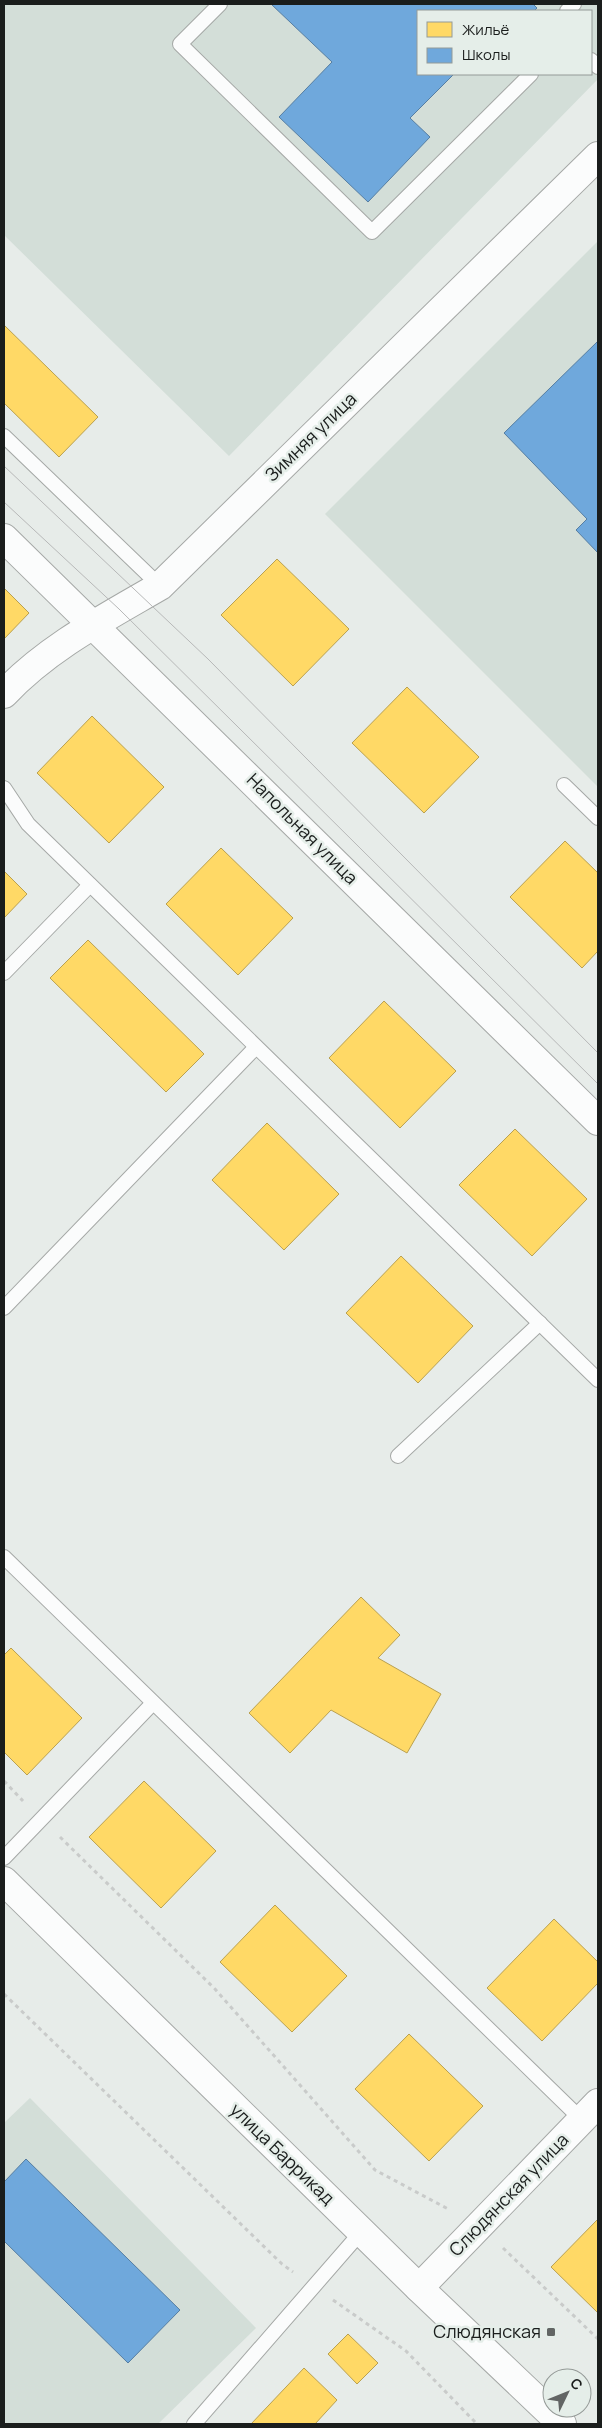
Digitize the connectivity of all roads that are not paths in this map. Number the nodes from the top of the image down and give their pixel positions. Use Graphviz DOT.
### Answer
graph roads {
  1 [pos="220,4"];
  2 [pos="530,75"];
  3 [pos="598,156"];
  4 [pos="4,436"];
  5 [pos="4,538"];
  6 [pos="160,586"];
  7 [pos="93,624"];
  8 [pos="4,694"];
  9 [pos="564,785"];
  10 [pos="4,788"];
  11 [pos="598,818"];
  12 [pos="90,885"];
  13 [pos="4,973"];
  14 [pos="256,1047"];
  15 [pos="598,1120"];
  16 [pos="4,1308"];
  17 [pos="540,1323"];
  18 [pos="598,1380"];
  19 [pos="398,1456"];
  20 [pos="4,1557"];
  21 [pos="153,1703"];
  22 [pos="4,1858"];
  23 [pos="4,1881"];
  24 [pos="590,2112"];
  25 [pos="362,2231"];
  26 [pos="419,2288"];
  27 [pos="194,2424"];
  28 [pos="562,2424"];
  1 -- 2 [label="lane"];
  3 -- 6 [label="street, Зимняя улица"];
  4 -- 6 [label="lane"];
  5 -- 7 [label="street, Напольная улица"];
  6 -- 7 [label="street, Зимняя улица"];
  7 -- 8 [label="street, Зимняя улица"];
  7 -- 15 [label="street, Напольная улица"];
  9 -- 11 [label="lane"];
  10 -- 12 [label="lane"];
  12 -- 13 [label="lane"];
  12 -- 14 [label="lane"];
  14 -- 16 [label="lane"];
  14 -- 17 [label="lane"];
  17 -- 18 [label="lane"];
  17 -- 19 [label="lane"];
  20 -- 21 [label="lane"];
  21 -- 22 [label="lane"];
  21 -- 24 [label="lane"];
  23 -- 25 [label="street, улица Баррикад"];
  24 -- 26 [label="street, Слюдянская улица"];
  25 -- 26 [label="street, улица Баррикад"];
  25 -- 27 [label="lane"];
  26 -- 28 [label="street, улица Баррикад"];
}
